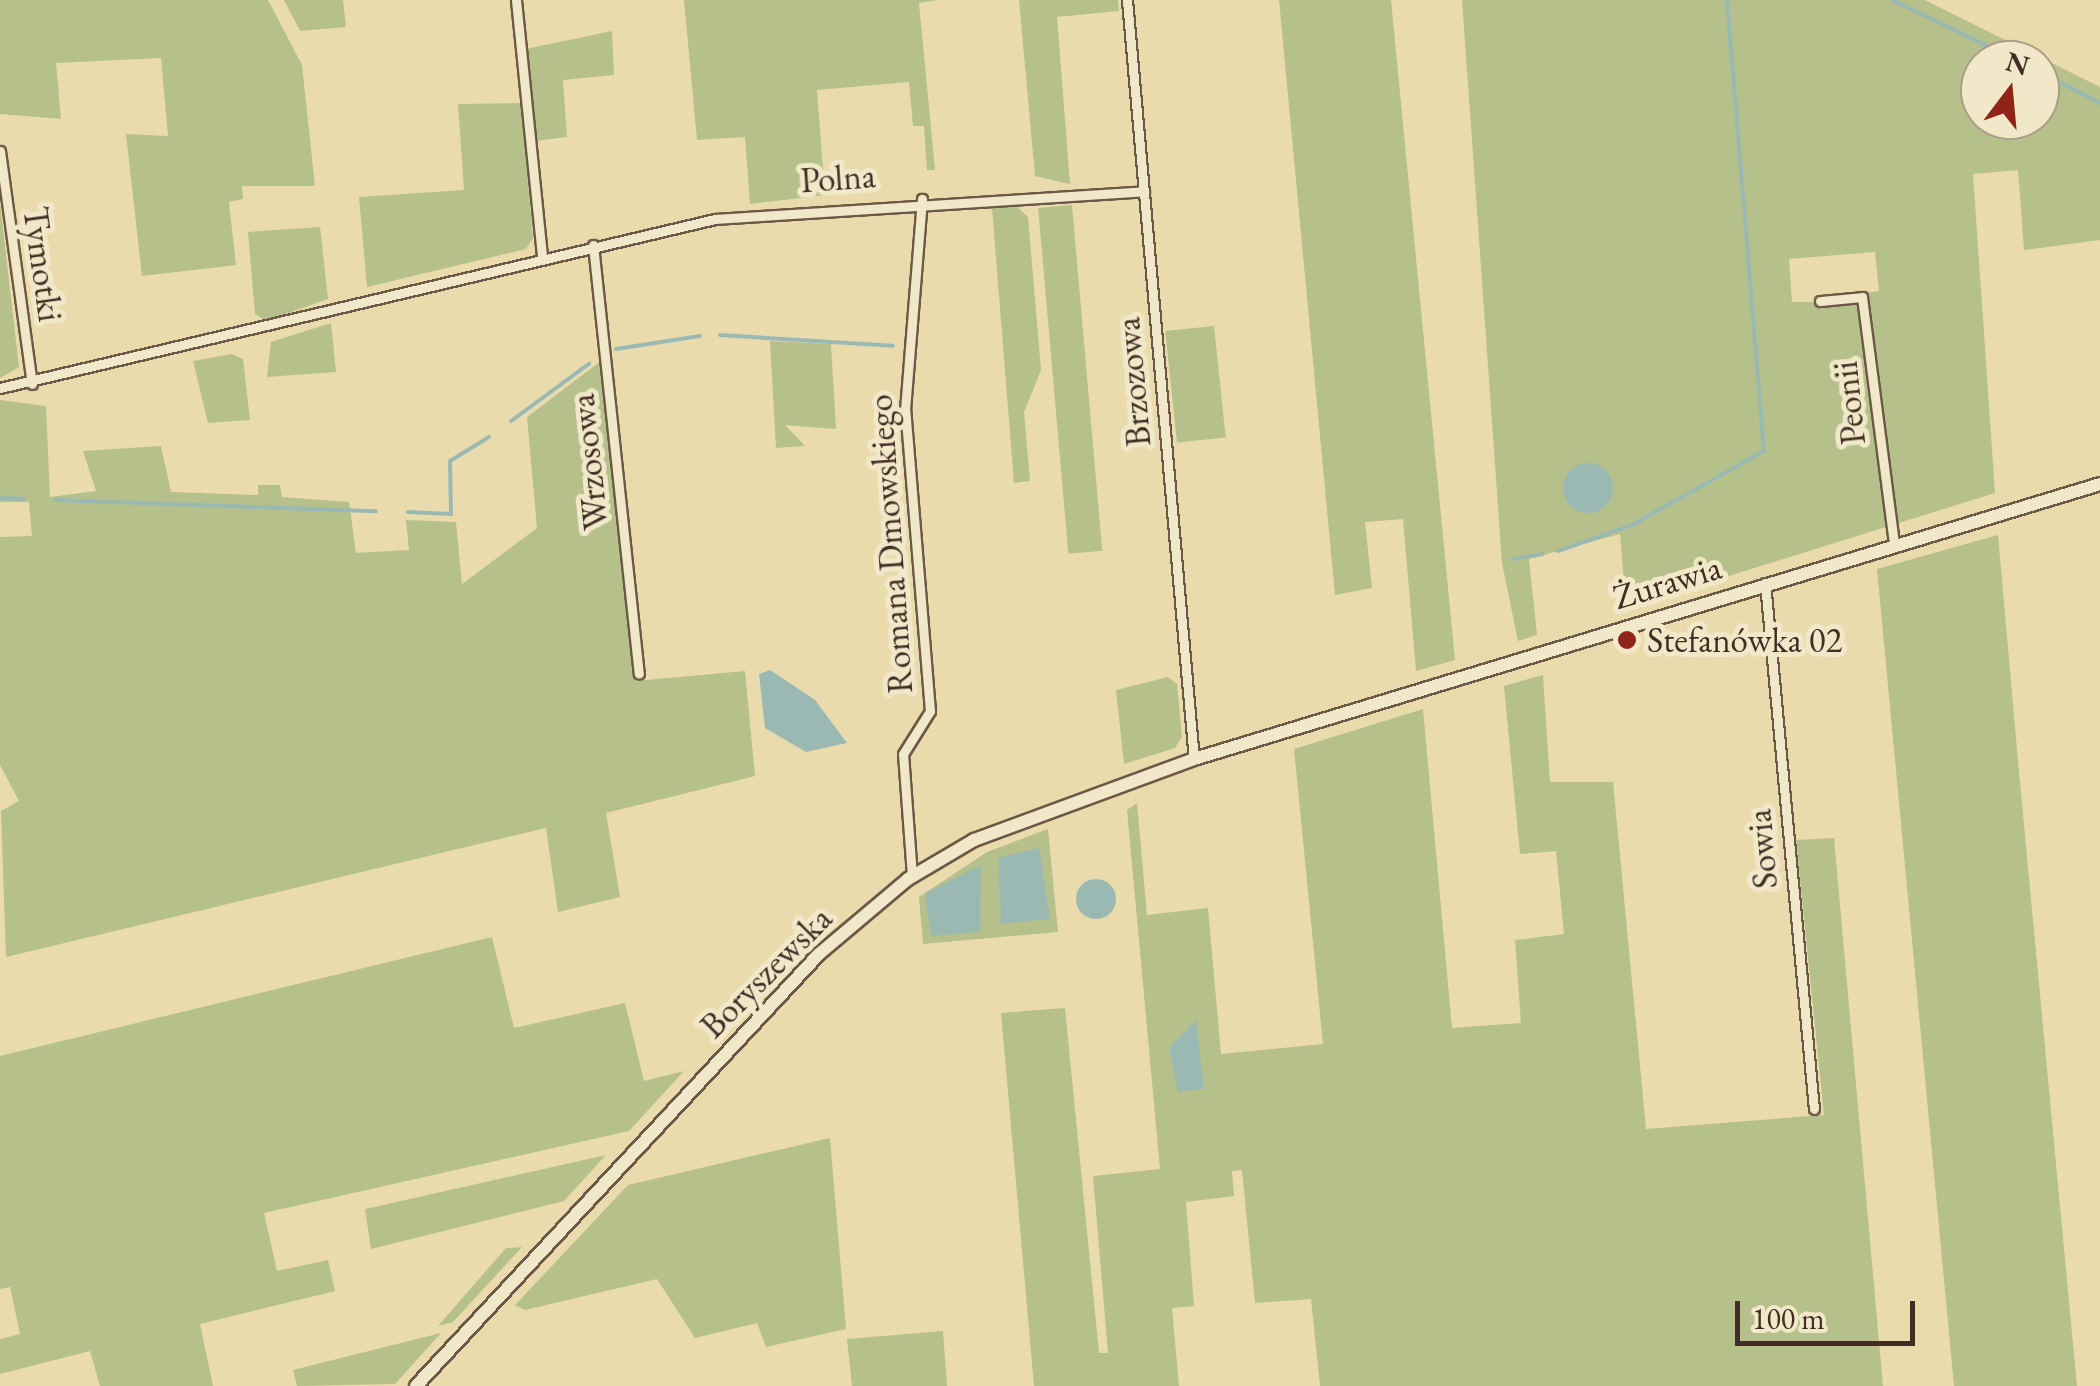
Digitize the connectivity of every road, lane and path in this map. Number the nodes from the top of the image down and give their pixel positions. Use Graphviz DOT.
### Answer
graph roads {
  1 [pos="516,0"];
  2 [pos="1127,0"];
  3 [pos="0,151"];
  4 [pos="1144,191"];
  5 [pos="922,200"];
  6 [pos="593,244"];
  7 [pos="542,258"];
  8 [pos="1820,301"];
  9 [pos="32,384"];
  10 [pos="0,388"];
  11 [pos="2100,484"];
  12 [pos="1894,544"];
  13 [pos="1765,583"];
  14 [pos="639,674"];
  15 [pos="1254,741"];
  16 [pos="1194,759"];
  17 [pos="912,876"];
  18 [pos="1814,1109"];
  19 [pos="416,1386"];
  1 -- 7 [label="street"];
  2 -- 4 [label="street, Brzozowa"];
  3 -- 9 [label="street, Tymotki"];
  4 -- 5 [label="street, Polna"];
  4 -- 16 [label="street, Brzozowa"];
  5 -- 6 [label="street, Polna"];
  5 -- 17 [label="street, Romana Dmowskiego"];
  6 -- 7 [label="street, Polna"];
  6 -- 14 [label="street, Wrzosowa"];
  7 -- 9 [label="street, Polna"];
  8 -- 12 [label="street, Peonii"];
  9 -- 10 [label="street, Polna"];
  11 -- 12 [label="main road, Żurawia"];
  12 -- 13 [label="main road, Żurawia"];
  13 -- 15 [label="main road, Żurawia"];
  13 -- 18 [label="street, Sowia"];
  15 -- 16 [label="main road, Boryszewska"];
  16 -- 17 [label="main road, Boryszewska"];
  17 -- 19 [label="main road, Boryszewska"];
}
